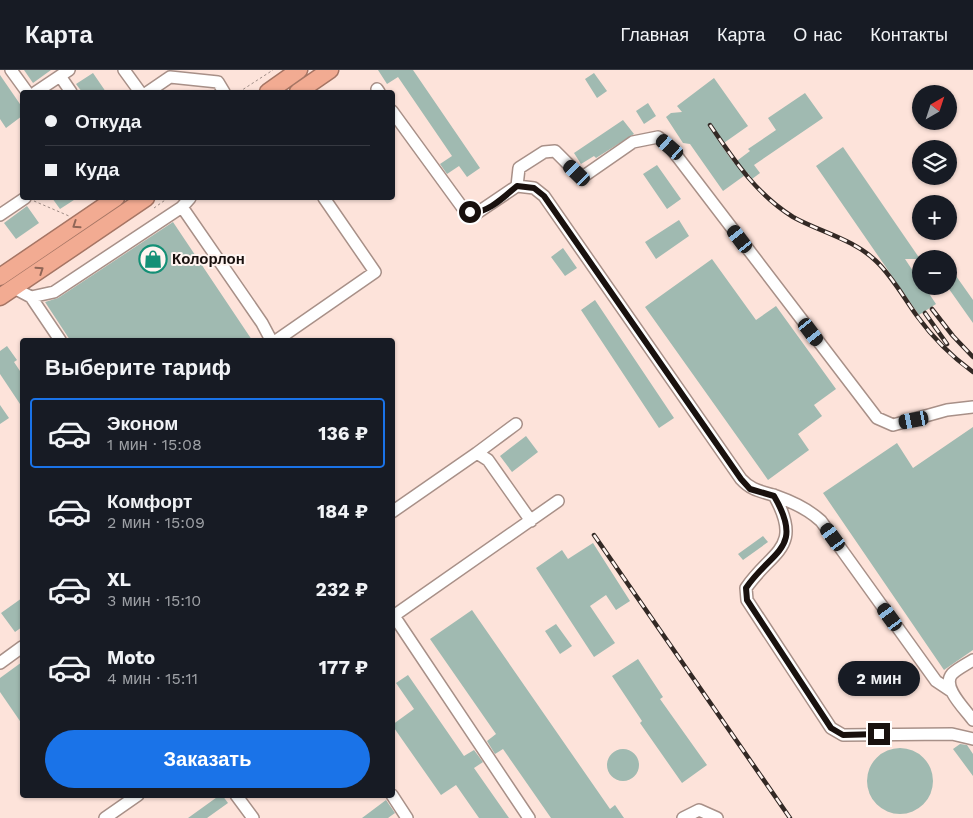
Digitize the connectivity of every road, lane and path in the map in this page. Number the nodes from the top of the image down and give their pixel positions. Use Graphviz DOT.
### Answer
graph roads {
  1 [pos="11,70"];
  2 [pos="124,70"];
  3 [pos="273,70"];
  4 [pos="299,70"];
  5 [pos="330,70"];
  6 [pos="65,73"];
  7 [pos="26,90"];
  8 [pos="39,90"];
  9 [pos="69,90"];
  10 [pos="139,90"];
  11 [pos="151,90"];
  12 [pos="223,90"];
  13 [pos="242,90"];
  14 [pos="271,90"];
  15 [pos="301,90"];
  16 [pos="395,115"];
  17 [pos="517,186"];
  18 [pos="28,200"];
  19 [pos="32,200"];
  20 [pos="113,200"];
  21 [pos="143,200"];
  22 [pos="188,200"];
  23 [pos="325,200"];
  24 [pos="182,207"];
  25 [pos="0,215"];
  26 [pos="70,216"];
  27 [pos="2,275"];
  28 [pos="14,288"];
  29 [pos="0,297"];
  30 [pos="31,297"];
  31 [pos="59,338"];
  32 [pos="270,338"];
  33 [pos="280,338"];
  34 [pos="973,407"];
  35 [pos="516,424"];
  36 [pos="477,453"];
  37 [pos="774,496"];
  38 [pos="558,502"];
  39 [pos="395,510"];
  40 [pos="531,520"];
  41 [pos="395,616"];
  42 [pos="395,620"];
  43 [pos="20,648"];
  44 [pos="973,660"];
  45 [pos="0,663"];
  46 [pos="951,691"];
  47 [pos="973,720"];
  48 [pos="973,739"];
  49 [pos="134,798"];
  50 [pos="238,798"];
  51 [pos="394,798"];
  52 [pos="105,818"];
  53 [pos="253,818"];
  54 [pos="408,818"];
  55 [pos="529,818"];
  56 [pos="683,818"];
  57 [pos="717,818"];
  1 -- 7 [label="street"];
  2 -- 10 [label="street"];
  3 -- 13 [label="path"];
  4 -- 14 [label="highway"];
  5 -- 15 [label="highway"];
  6 -- 8 [label="street"];
  6 -- 9 [label="street"];
  11 -- 12 [label="street"];
  16 -- 17 [label="street"];
  17 -- 34 [label="street"];
  17 -- 37 [label="street"];
  18 -- 25 [label="street"];
  19 -- 26 [label="path"];
  20 -- 27 [label="highway, one-way"];
  28 -- 21 [label="highway, one-way"];
  22 -- 24 [label="street"];
  23 -- 33 [label="street"];
  24 -- 30 [label="street"];
  24 -- 32 [label="street"];
  27 -- 28 [label="highway"];
  28 -- 29 [label="highway"];
  28 -- 30 [label="street"];
  30 -- 31 [label="street"];
  35 -- 36 [label="street"];
  36 -- 39 [label="street"];
  36 -- 40 [label="street"];
  37 -- 46 [label="street"];
  37 -- 48 [label="street"];
  38 -- 40 [label="street"];
  40 -- 41 [label="street"];
  42 -- 55 [label="street"];
  43 -- 45 [label="street"];
  44 -- 46 [label="street"];
  46 -- 47 [label="street"];
  49 -- 52 [label="street"];
  50 -- 53 [label="street"];
  51 -- 54 [label="street"];
  56 -- 57 [label="street"];
}
